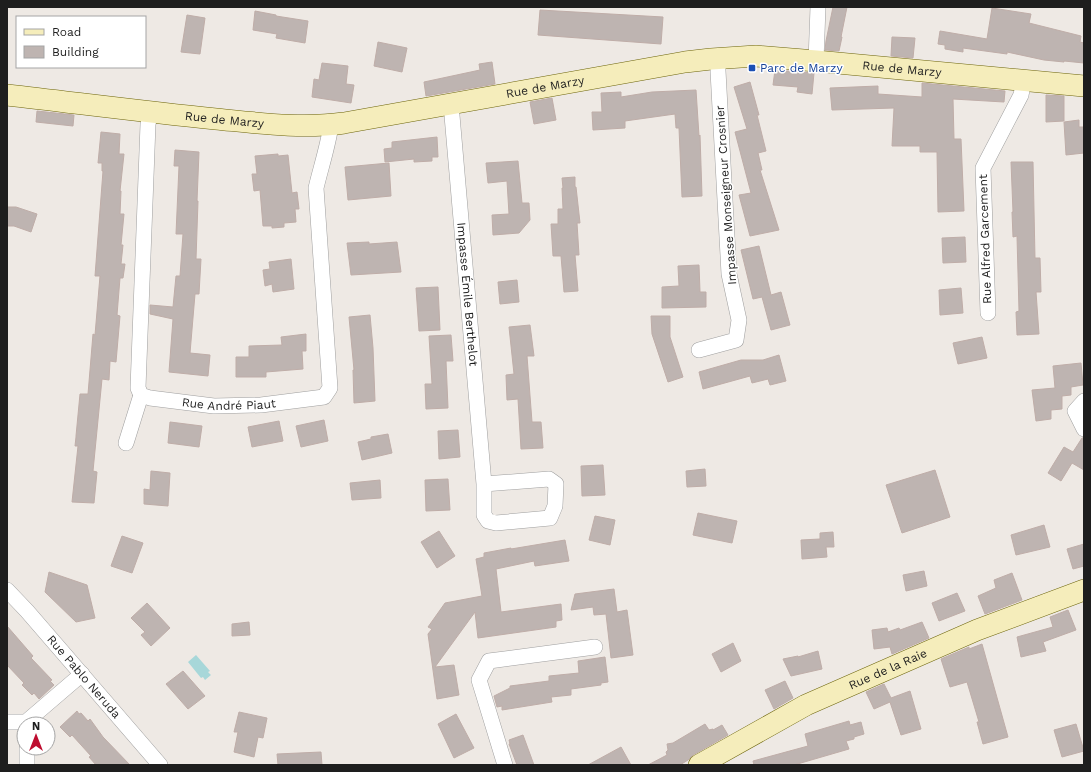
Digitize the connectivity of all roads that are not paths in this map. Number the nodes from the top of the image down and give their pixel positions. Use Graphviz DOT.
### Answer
graph roads {
  1 [pos="818,7"];
  2 [pos="718,58"];
  3 [pos="816,61"];
  4 [pos="1024,80"];
  5 [pos="1084,86"];
  6 [pos="7,95"];
  7 [pos="451,104"];
  8 [pos="151,112"];
  9 [pos="332,125"];
  10 [pos="988,313"];
  11 [pos="699,350"];
  12 [pos="141,395"];
  13 [pos="1084,401"];
  14 [pos="1084,429"];
  15 [pos="126,443"];
  16 [pos="484,484"];
  17 [pos="7,590"];
  18 [pos="1084,590"];
  19 [pos="595,647"];
  20 [pos="82,674"];
  21 [pos="34,716"];
  22 [pos="160,765"];
  23 [pos="505,765"];
  24 [pos="699,765"];
  1 -- 3 [label="street"];
  2 -- 3 [label="main road, Rue de Marzy"];
  2 -- 7 [label="main road, Rue de Marzy"];
  2 -- 11 [label="street, Impasse Monseigneur Crosnier"];
  3 -- 4 [label="main road, Rue de Marzy"];
  4 -- 5 [label="main road, Rue de Marzy"];
  4 -- 10 [label="street, Rue Alfred Garcement"];
  6 -- 8 [label="main road, Rue de Marzy"];
  7 -- 9 [label="main road, Rue de Marzy"];
  7 -- 16 [label="street, Impasse Émile Berthelot"];
  8 -- 9 [label="main road, Rue de Marzy"];
  8 -- 12 [label="street"];
  9 -- 12 [label="street, Rue André Piaut"];
  12 -- 15 [label="street"];
  13 -- 14 [label="street"];
  16 -- 16 [label="street, Impasse Émile Berthelot"];
  17 -- 20 [label="street, Rue Pablo Neruda"];
  18 -- 24 [label="main road, Rue de la Raie"];
  19 -- 23 [label="street"];
  20 -- 21 [label="street"];
  20 -- 22 [label="street, Rue Pablo Neruda"];
}
